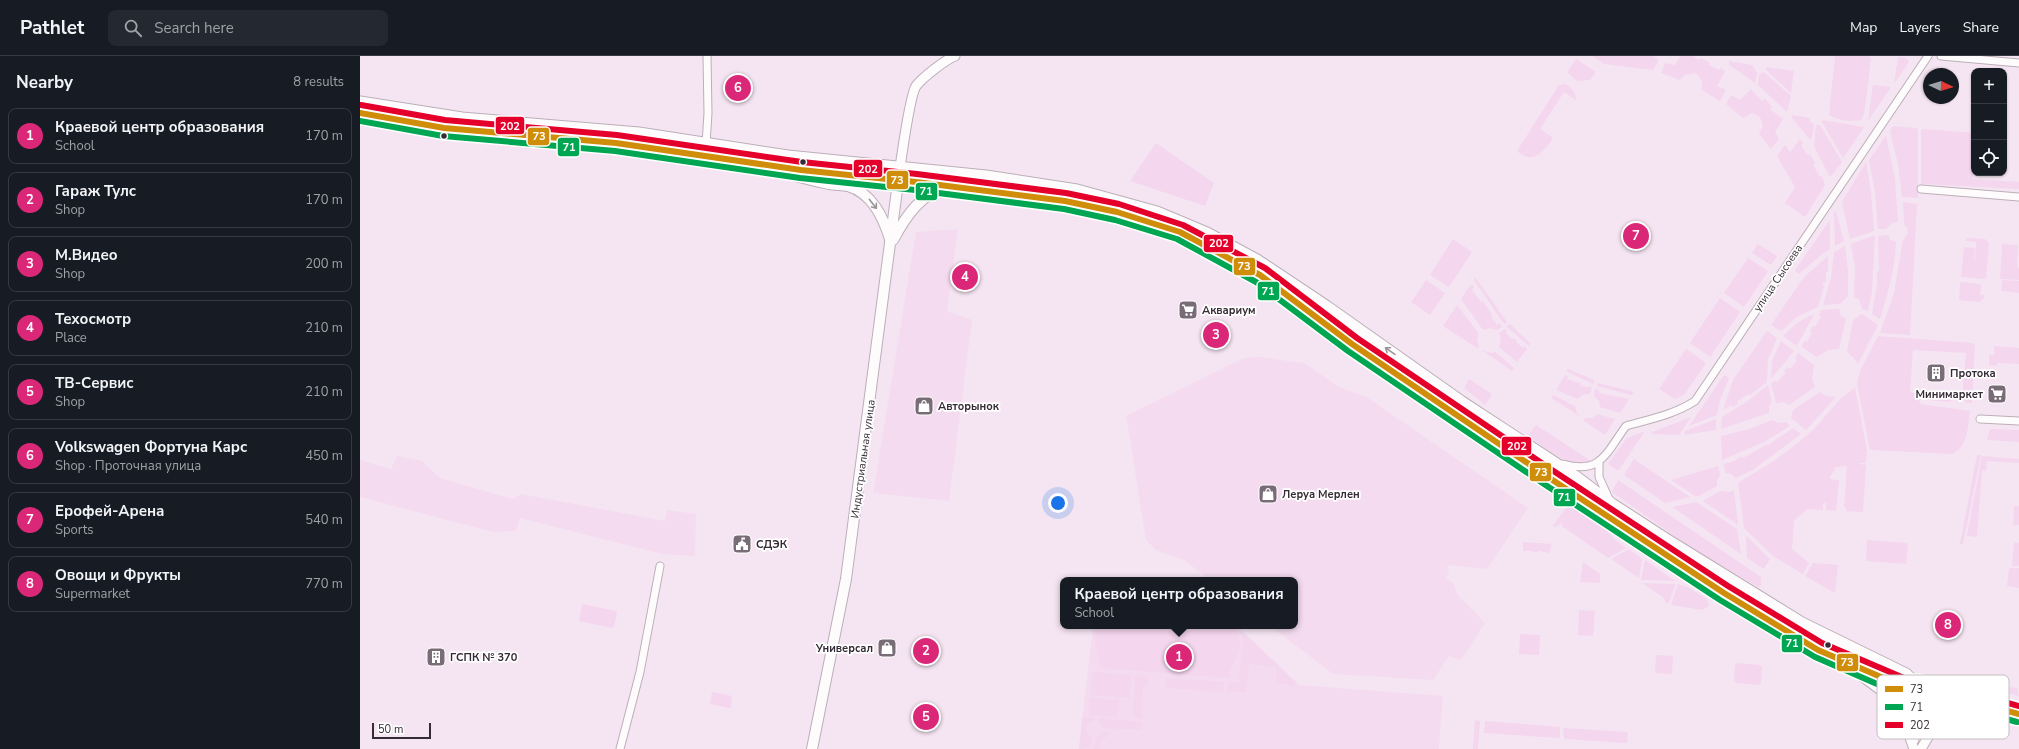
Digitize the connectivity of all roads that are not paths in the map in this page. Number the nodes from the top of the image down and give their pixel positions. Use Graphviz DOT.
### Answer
graph roads {
  1 [pos="707,56"];
  2 [pos="955,56"];
  3 [pos="1928,56"];
  4 [pos="1941,56"];
  5 [pos="2019,63"];
  6 [pos="360,102"];
  7 [pos="360,113"];
  8 [pos="706,144"];
  9 [pos="759,165"];
  10 [pos="900,167"];
  11 [pos="899,180"];
  12 [pos="978,189"];
  13 [pos="1921,189"];
  14 [pos="2019,197"];
  15 [pos="891,243"];
  16 [pos="1980,419"];
  17 [pos="2019,421"];
  18 [pos="1551,461"];
  19 [pos="1599,463"];
  20 [pos="1612,504"];
  21 [pos="660,566"];
  22 [pos="1829,655"];
  23 [pos="1877,675"];
  24 [pos="1907,675"];
  25 [pos="1877,687"];
  26 [pos="2009,711"];
  27 [pos="2019,714"];
  28 [pos="1911,739"];
  29 [pos="1914,739"];
  30 [pos="1927,739"];
  31 [pos="620,749"];
  32 [pos="812,749"];
  33 [pos="1915,749"];
  34 [pos="1921,749"];
  1 -- 8 [label="street"];
  2 -- 10 [label="street"];
  3 -- 19 [label="street, улица Сысоева"];
  4 -- 5 [label="street"];
  6 -- 8 [label="main road"];
  7 -- 9 [label="main road"];
  8 -- 10 [label="main road"];
  9 -- 11 [label="main road"];
  9 -- 15 [label="main road, one-way"];
  10 -- 11 [label="main road, Индустриальная улица"];
  18 -- 10 [label="main road, one-way"];
  11 -- 12 [label="main road"];
  11 -- 15 [label="main road, Индустриальная улица"];
  12 -- 15 [label="main road"];
  12 -- 22 [label="main road"];
  13 -- 14 [label="street"];
  15 -- 32 [label="main road, Индустриальная улица"];
  16 -- 17 [label="street"];
  18 -- 19 [label="street"];
  18 -- 20 [label="main road"];
  19 -- 20 [label="street"];
  20 -- 24 [label="main road"];
  21 -- 31 [label="street"];
  22 -- 23 [label="main road"];
  22 -- 25 [label="street"];
  26 -- 27 [label="main road"];
  28 -- 33 [label="street"];
  29 -- 33 [label="street"];
  30 -- 34 [label="street"];
}
